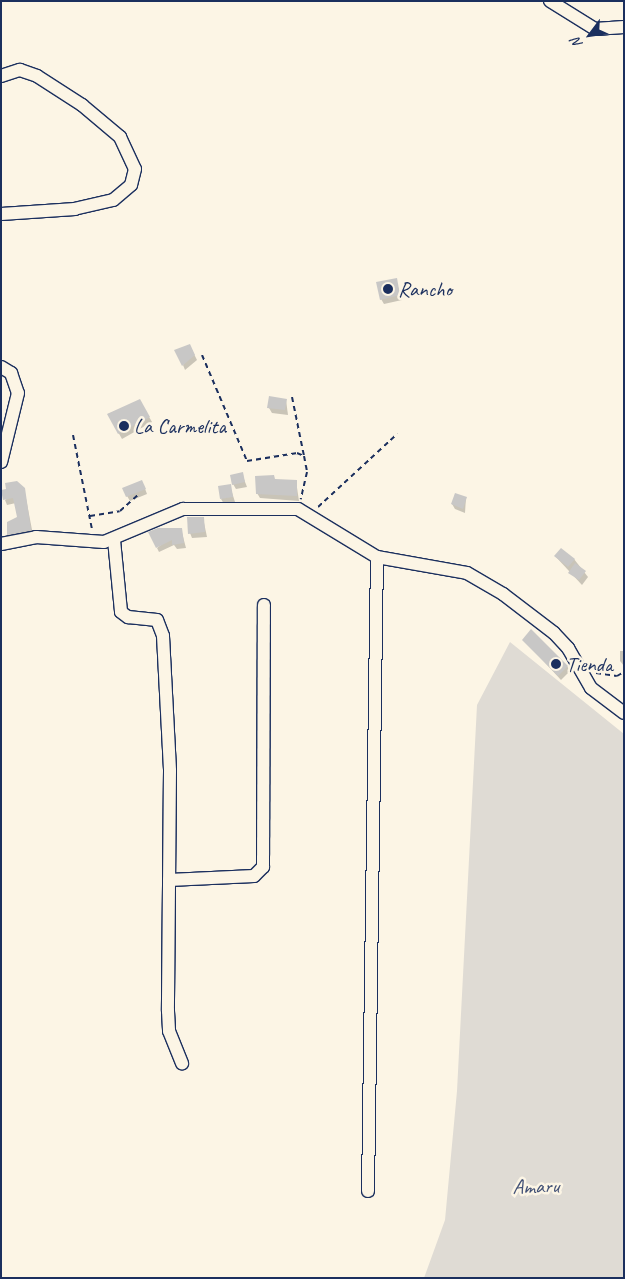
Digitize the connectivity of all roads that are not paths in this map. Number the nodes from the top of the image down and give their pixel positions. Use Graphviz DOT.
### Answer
graph roads {
  1 [pos="550,1"];
  2 [pos="624,27"];
  3 [pos="1,76"];
  4 [pos="1,214"];
  5 [pos="1,367"];
  6 [pos="1,462"];
  7 [pos="114,540"];
  8 [pos="1,544"];
  9 [pos="377,558"];
  10 [pos="264,604"];
  11 [pos="624,713"];
  12 [pos="169,880"];
  13 [pos="182,1063"];
  14 [pos="368,1191"];
  1 -- 2 [label="street"];
  3 -- 4 [label="street"];
  5 -- 6 [label="street"];
  7 -- 8 [label="street"];
  7 -- 9 [label="street"];
  7 -- 12 [label="street"];
  9 -- 11 [label="street"];
  9 -- 14 [label="street"];
  10 -- 12 [label="street"];
  12 -- 13 [label="street"];
}
